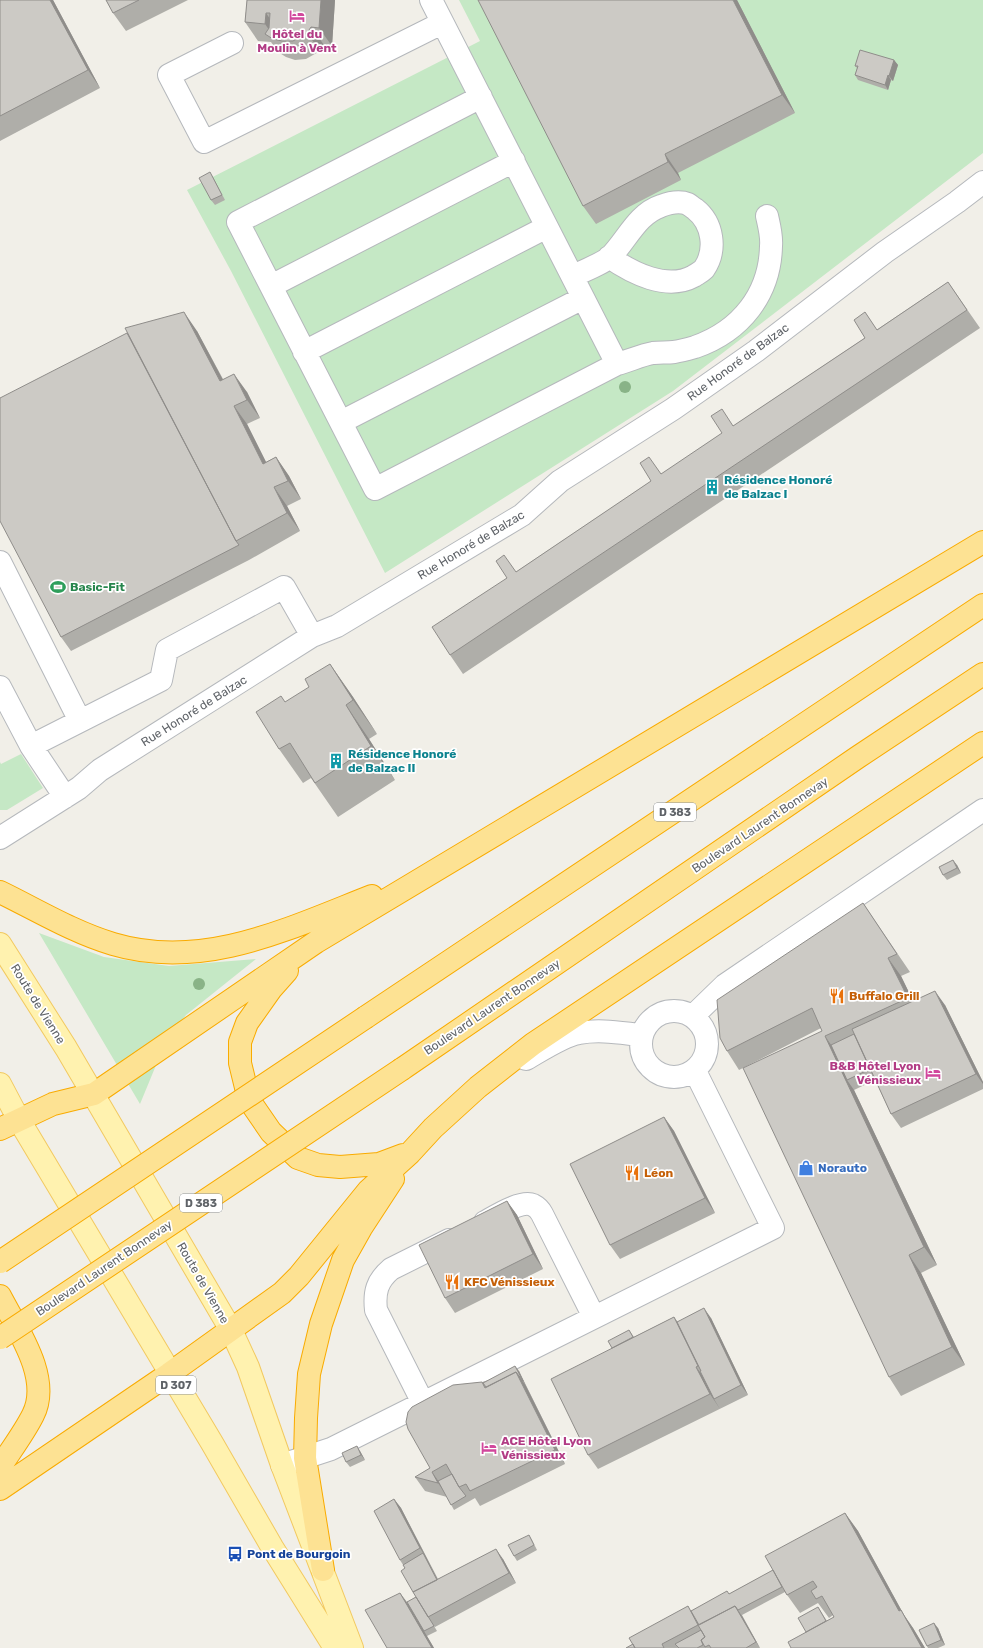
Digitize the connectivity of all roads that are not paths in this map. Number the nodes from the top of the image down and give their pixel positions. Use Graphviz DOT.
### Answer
graph roads {
  1 [pos="431,0"];
  2 [pos="442,23"];
  3 [pos="232,43"];
  4 [pos="481,97"];
  5 [pos="514,161"];
  6 [pos="983,182"];
  7 [pos="767,216"];
  8 [pos="547,227"];
  9 [pos="610,258"];
  10 [pos="572,276"];
  11 [pos="271,286"];
  12 [pos="583,298"];
  13 [pos="304,352"];
  14 [pos="617,364"];
  15 [pos="341,422"];
  16 [pos="983,542"];
  17 [pos="0,562"];
  18 [pos="983,606"];
  19 [pos="312,636"];
  20 [pos="983,674"];
  21 [pos="0,687"];
  22 [pos="80,721"];
  23 [pos="983,743"];
  24 [pos="31,746"];
  25 [pos="65,797"];
  26 [pos="983,810"];
  27 [pos="0,838"];
  28 [pos="435,871"];
  29 [pos="0,892"];
  30 [pos="316,942"];
  31 [pos="0,944"];
  32 [pos="693,1016"];
  33 [pos="641,1035"];
  34 [pos="694,1071"];
  35 [pos="0,1084"];
  36 [pos="478,1087"];
  37 [pos="94,1094"];
  38 [pos="9,1125"];
  39 [pos="410,1153"];
  40 [pos="0,1262"];
  41 [pos="0,1296"];
  42 [pos="594,1317"];
  43 [pos="231,1330"];
  44 [pos="0,1338"];
  45 [pos="169,1374"];
  46 [pos="423,1403"];
  47 [pos="305,1458"];
  48 [pos="282,1465"];
  49 [pos="0,1467"];
  50 [pos="0,1489"];
  51 [pos="323,1570"];
  52 [pos="335,1648"];
  53 [pos="352,1648"];
  1 -- 2 [label="street"];
  2 -- 3 [label="street"];
  2 -- 4 [label="street"];
  4 -- 5 [label="street"];
  4 -- 11 [label="street"];
  5 -- 8 [label="street"];
  5 -- 11 [label="street"];
  6 -- 19 [label="street, Rue Honoré de Balzac"];
  7 -- 14 [label="street"];
  8 -- 10 [label="street"];
  8 -- 13 [label="street"];
  9 -- 9 [label="street"];
  9 -- 10 [label="street"];
  10 -- 12 [label="street"];
  11 -- 13 [label="street"];
  12 -- 14 [label="street"];
  12 -- 15 [label="street"];
  13 -- 15 [label="street"];
  14 -- 15 [label="street"];
  16 -- 28 [label="highway"];
  17 -- 22 [label="street"];
  18 -- 40 [label="highway, D 383, bridge"];
  19 -- 22 [label="street"];
  19 -- 25 [label="street, Rue Honoré de Balzac"];
  20 -- 44 [label="highway, Boulevard Laurent Bonnevay / D 383, bridge"];
  21 -- 24 [label="street"];
  22 -- 24 [label="street"];
  23 -- 36 [label="highway"];
  24 -- 25 [label="street"];
  25 -- 27 [label="street, Rue Honoré de Balzac"];
  26 -- 32 [label="street"];
  28 -- 29 [label="highway"];
  28 -- 30 [label="highway"];
  30 -- 37 [label="highway"];
  30 -- 39 [label="highway"];
  31 -- 37 [label="main road, Route de Vienne"];
  32 -- 33 [label="street"];
  32 -- 34 [label="street"];
  33 -- 34 [label="street"];
  33 -- 36 [label="street"];
  34 -- 42 [label="street"];
  35 -- 38 [label="main road"];
  36 -- 39 [label="highway"];
  37 -- 38 [label="highway"];
  37 -- 43 [label="main road, Route de Vienne"];
  38 -- 45 [label="main road, D 307"];
  39 -- 43 [label="highway"];
  39 -- 47 [label="highway"];
  41 -- 49 [label="highway"];
  42 -- 46 [label="street"];
  42 -- 46 [label="street"];
  43 -- 45 [label="highway"];
  43 -- 48 [label="main road, Route de Vienne"];
  45 -- 50 [label="highway"];
  45 -- 52 [label="main road, D 307"];
  46 -- 47 [label="street"];
  47 -- 48 [label="street"];
  47 -- 51 [label="highway"];
  48 -- 51 [label="main road, Route de Vienne"];
  51 -- 53 [label="main road, Route de Vienne"];
}
